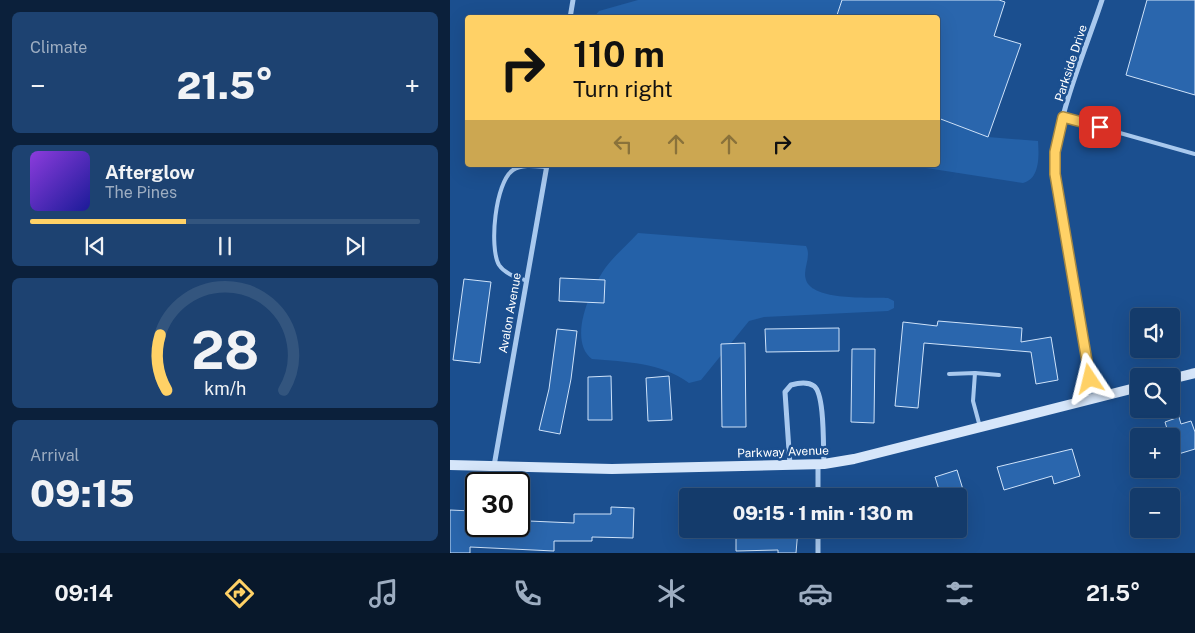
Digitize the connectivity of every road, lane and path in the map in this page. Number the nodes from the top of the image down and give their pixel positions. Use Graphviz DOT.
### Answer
graph roads {
  1 [pos="572,0"];
  2 [pos="1102,0"];
  3 [pos="570,15"];
  4 [pos="1063,117"];
  5 [pos="1195,154"];
  6 [pos="521,167"];
  7 [pos="547,167"];
  8 [pos="525,280"];
  9 [pos="975,373"];
  10 [pos="1195,373"];
  11 [pos="949,374"];
  12 [pos="999,376"];
  13 [pos="1180,377"];
  14 [pos="1130,389"];
  15 [pos="1093,398"];
  16 [pos="980,427"];
  17 [pos="821,464"];
  18 [pos="450,465"];
  19 [pos="790,465"];
  20 [pos="494,466"];
  21 [pos="819,488"];
  22 [pos="818,538"];
  23 [pos="818,553"];
  1 -- 3 [label="street"];
  2 -- 4 [label="street, Parkside Drive"];
  4 -- 5 [label="lane"];
  4 -- 15 [label="street, Parkside Drive"];
  6 -- 8 [label="lane"];
  7 -- 8 [label="street, Avalon Avenue"];
  8 -- 20 [label="street, Avalon Avenue"];
  9 -- 11 [label="lane"];
  9 -- 12 [label="lane"];
  9 -- 16 [label="lane"];
  10 -- 13 [label="street"];
  14 -- 15 [label="street, Parkway Avenue"];
  15 -- 16 [label="street, Parkway Avenue"];
  16 -- 17 [label="street, Parkway Avenue"];
  17 -- 19 [label="street, Parkway Avenue"];
  17 -- 19 [label="street"];
  17 -- 21 [label="street"];
  18 -- 20 [label="street, Parkway Avenue"];
  19 -- 20 [label="street, Parkway Avenue"];
  22 -- 23 [label="street"];
}
